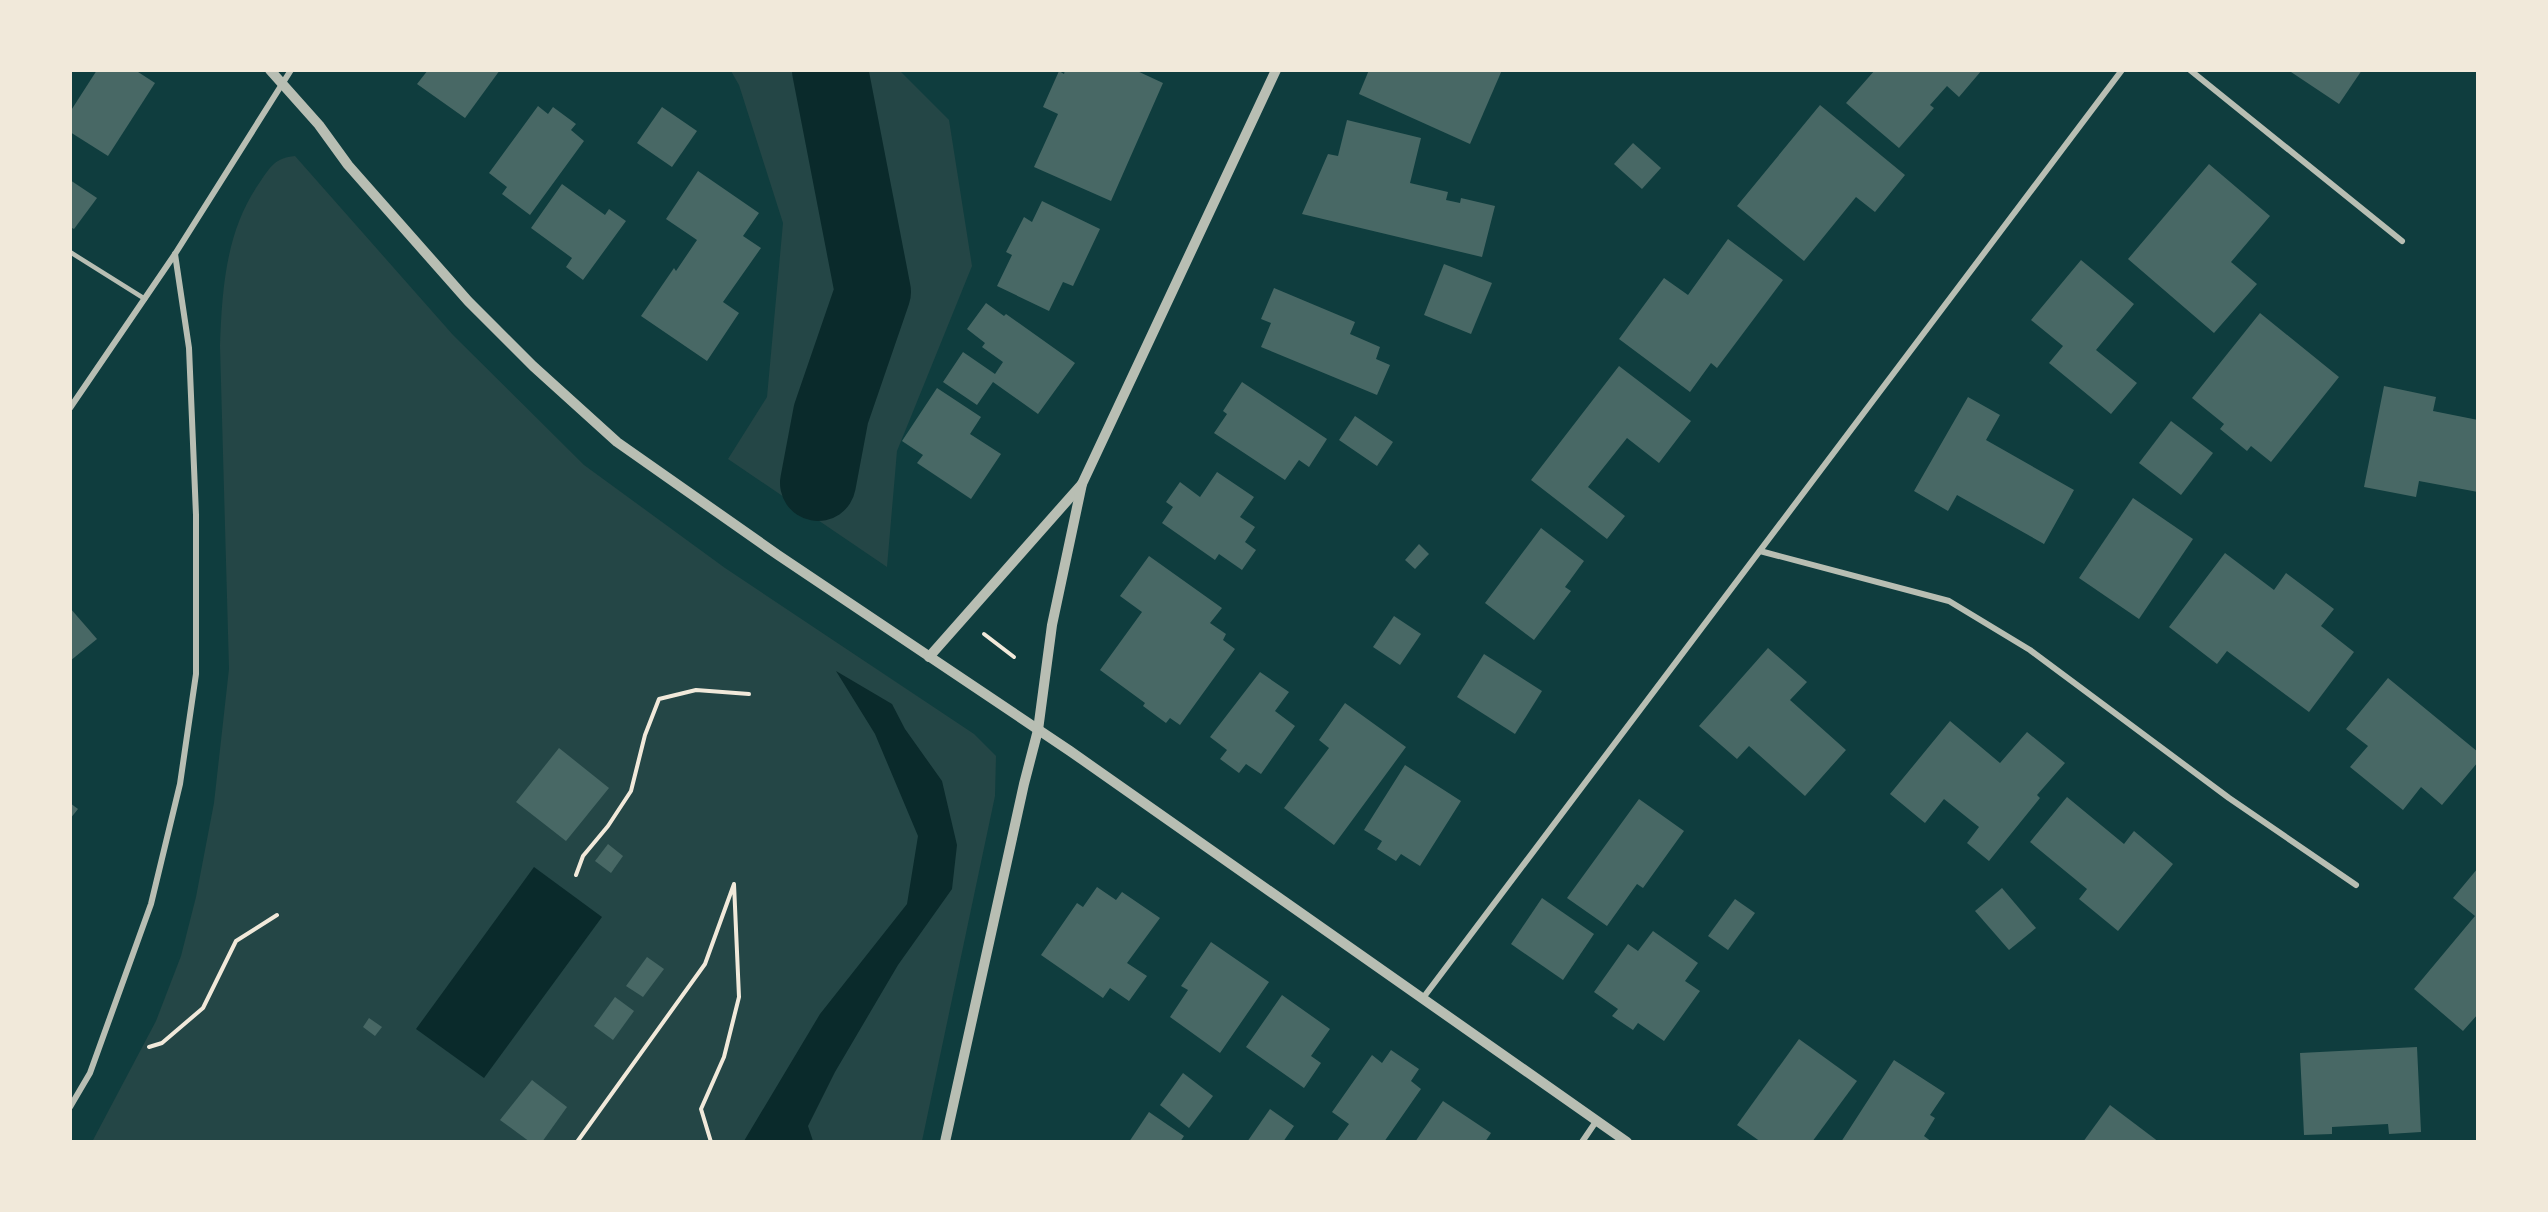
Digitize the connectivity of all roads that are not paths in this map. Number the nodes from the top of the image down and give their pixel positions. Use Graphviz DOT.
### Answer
graph roads {
  1 [pos="270,70"];
  2 [pos="291,70"];
  3 [pos="1276,70"];
  4 [pos="2122,70"];
  5 [pos="2190,70"];
  6 [pos="281,85"];
  7 [pos="2402,241"];
  8 [pos="70,252"];
  9 [pos="175,254"];
  10 [pos="145,300"];
  11 [pos="70,408"];
  12 [pos="1082,484"];
  13 [pos="1760,550"];
  14 [pos="929,657"];
  15 [pos="1038,730"];
  16 [pos="2356,885"];
  17 [pos="1423,998"];
  18 [pos="70,1107"];
  19 [pos="1597,1120"];
  20 [pos="945,1142"];
  21 [pos="1582,1142"];
  22 [pos="1627,1142"];
  1 -- 6 [label="street"];
  2 -- 6 [label="street"];
  3 -- 12 [label="street"];
  4 -- 13 [label="street"];
  5 -- 7 [label="street"];
  6 -- 9 [label="street"];
  6 -- 14 [label="street"];
  8 -- 10 [label="lane"];
  9 -- 10 [label="street"];
  9 -- 18 [label="street"];
  10 -- 11 [label="street"];
  12 -- 14 [label="street"];
  12 -- 15 [label="street"];
  13 -- 16 [label="street"];
  13 -- 17 [label="street"];
  14 -- 15 [label="street"];
  15 -- 17 [label="street"];
  15 -- 20 [label="street"];
  17 -- 19 [label="street"];
  19 -- 21 [label="street"];
  19 -- 22 [label="street"];
}
